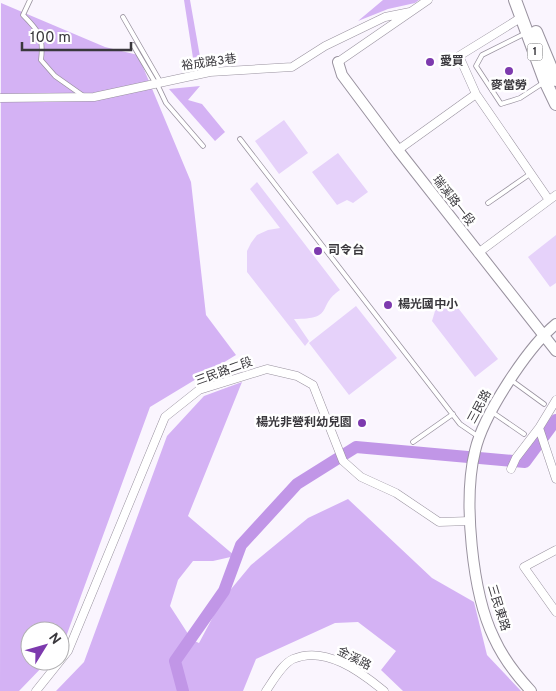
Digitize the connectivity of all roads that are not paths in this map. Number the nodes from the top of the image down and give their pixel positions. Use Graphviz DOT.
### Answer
graph roads {
  1 [pos="30,0"];
  2 [pos="428,0"];
  3 [pos="515,0"];
  4 [pos="523,0"];
  5 [pos="410,12"];
  6 [pos="123,17"];
  7 [pos="522,17"];
  8 [pos="528,32"];
  9 [pos="133,45"];
  10 [pos="338,62"];
  11 [pos="550,81"];
  12 [pos="158,84"];
  13 [pos="476,94"];
  14 [pos="83,97"];
  15 [pos="0,98"];
  16 [pos="556,104"];
  17 [pos="240,139"];
  18 [pos="203,146"];
  19 [pos="398,150"];
  20 [pos="530,174"];
  21 [pos="556,195"];
  22 [pos="549,200"];
  23 [pos="488,203"];
  24 [pos="478,253"];
  25 [pos="556,324"];
  26 [pos="542,335"];
  27 [pos="556,350"];
  28 [pos="511,380"];
  29 [pos="556,400"];
  30 [pos="544,404"];
  31 [pos="492,412"];
  32 [pos="453,414"];
  33 [pos="539,428"];
  34 [pos="524,434"];
  35 [pos="479,437"];
  36 [pos="413,442"];
  37 [pos="511,469"];
  38 [pos="556,480"];
  39 [pos="470,521"];
  40 [pos="556,550"];
  41 [pos="556,612"];
  42 [pos="36,691"];
  43 [pos="266,691"];
  44 [pos="384,691"];
  45 [pos="531,691"];
  1 -- 14 [label="lane"];
  2 -- 5 [label="street, 裕成路3巷"];
  3 -- 7 [label="main road, 1"];
  4 -- 11 [label="main road, 1"];
  5 -- 10 [label="street, 裕成路3巷"];
  5 -- 12 [label="street, 裕成路3巷"];
  6 -- 12 [label="lane"];
  7 -- 8 [label="main road, 1"];
  7 -- 13 [label="street"];
  8 -- 11 [label="main road, 1"];
  8 -- 11 [label="lane"];
  9 -- 12 [label="lane"];
  10 -- 19 [label="street, 瑞溪路一段"];
  11 -- 16 [label="main road, 1"];
  12 -- 14 [label="street, 裕成路3巷"];
  12 -- 18 [label="lane"];
  13 -- 19 [label="street"];
  13 -- 20 [label="street"];
  14 -- 15 [label="street, 裕成路3巷"];
  17 -- 32 [label="lane"];
  19 -- 24 [label="street, 瑞溪路一段"];
  20 -- 22 [label="street"];
  20 -- 23 [label="lane"];
  21 -- 22 [label="street"];
  22 -- 24 [label="street"];
  24 -- 26 [label="street, 瑞溪路一段"];
  25 -- 26 [label="street, 三民路"];
  26 -- 27 [label="street, 瑞溪路一段"];
  26 -- 28 [label="street, 三民路"];
  28 -- 30 [label="lane"];
  28 -- 31 [label="street, 三民路"];
  29 -- 33 [label="street"];
  31 -- 34 [label="lane"];
  31 -- 35 [label="street, 三民路"];
  32 -- 35 [label="lane"];
  32 -- 36 [label="lane"];
  33 -- 37 [label="street"];
  33 -- 38 [label="street"];
  35 -- 39 [label="street, 三民路"];
  39 -- 42 [label="street, 三民路二段"];
  39 -- 45 [label="street, 三民東路"];
  40 -- 41 [label="street"];
  43 -- 44 [label="street, 金溪路"];
}
